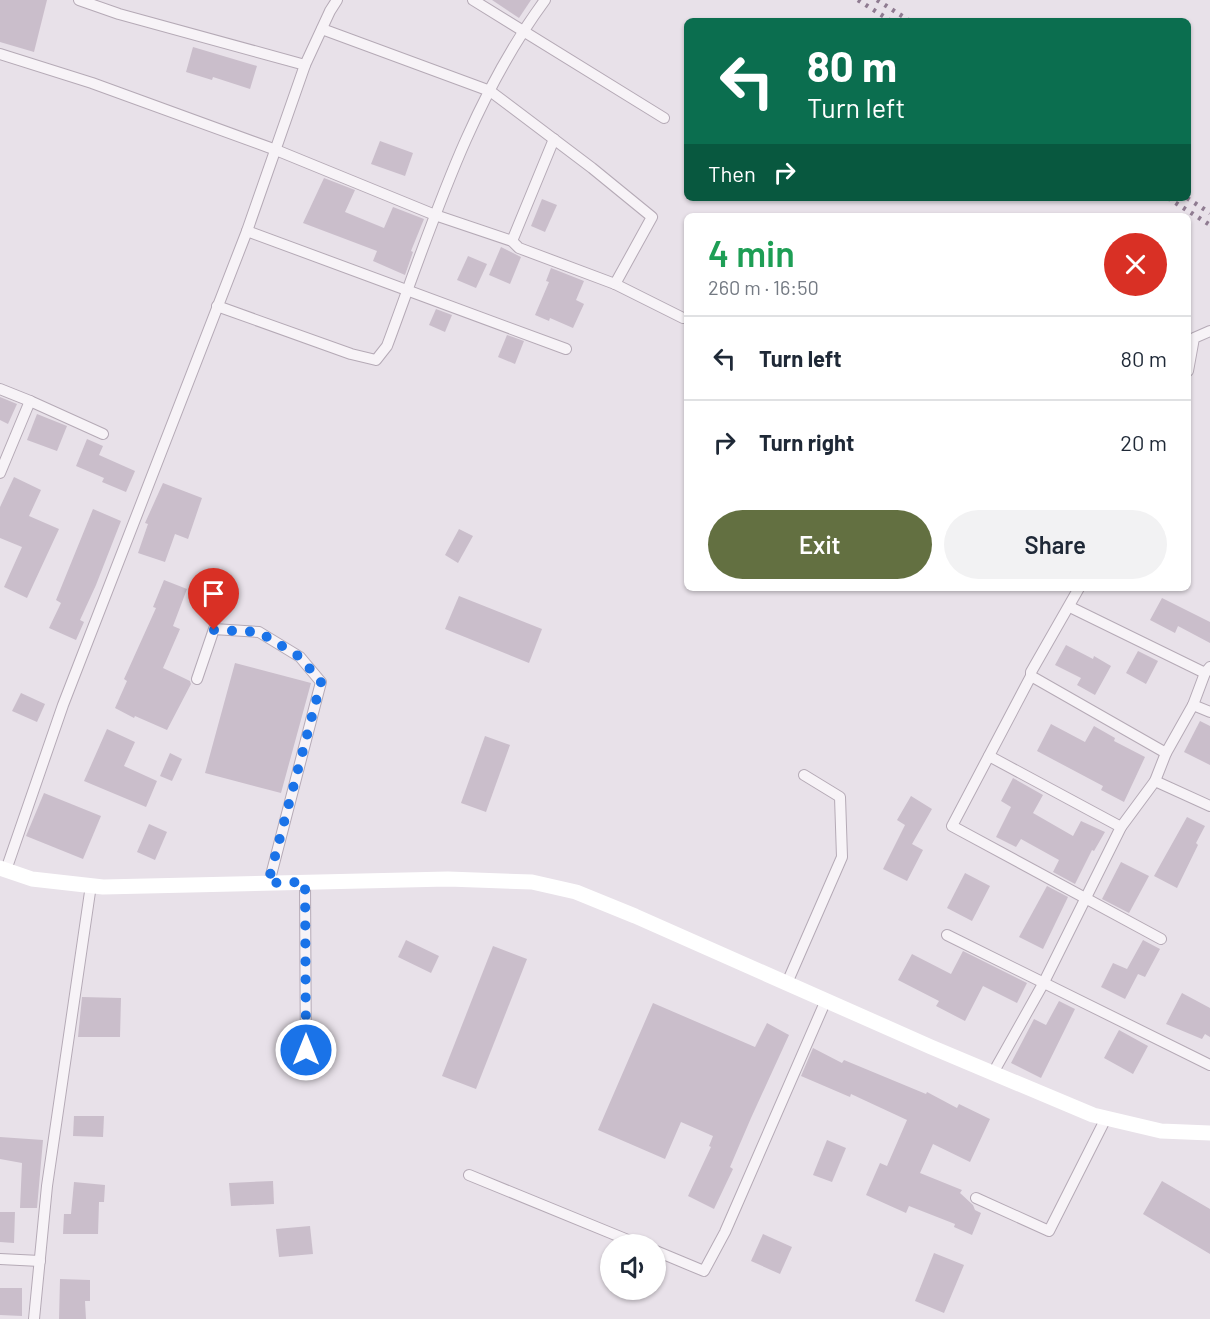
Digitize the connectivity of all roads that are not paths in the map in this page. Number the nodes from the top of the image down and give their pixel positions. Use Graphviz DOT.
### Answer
graph roads {
  1 [pos="79,0"];
  2 [pos="338,0"];
  3 [pos="473,0"];
  4 [pos="545,0"];
  5 [pos="322,28"];
  6 [pos="521,32"];
  7 [pos="0,54"];
  8 [pos="305,65"];
  9 [pos="490,91"];
  10 [pos="664,118"];
  11 [pos="554,139"];
  12 [pos="276,150"];
  13 [pos="435,215"];
  14 [pos="248,231"];
  15 [pos="512,241"];
  16 [pos="615,284"];
  17 [pos="407,291"];
  18 [pos="217,306"];
  19 [pos="683,318"];
  20 [pos="1210,331"];
  21 [pos="566,349"];
  22 [pos="1191,355"];
  23 [pos="0,389"];
  24 [pos="30,401"];
  25 [pos="103,434"];
  26 [pos="0,473"];
  27 [pos="1078,591"];
  28 [pos="1070,607"];
  29 [pos="1207,670"];
  30 [pos="1031,676"];
  31 [pos="197,679"];
  32 [pos="1193,705"];
  33 [pos="1210,712"];
  34 [pos="1166,753"];
  35 [pos="989,756"];
  36 [pos="804,775"];
  37 [pos="1155,781"];
  38 [pos="1210,806"];
  39 [pos="1121,827"];
  40 [pos="3,869"];
  41 [pos="305,882"];
  42 [pos="268,883"];
  43 [pos="91,885"];
  44 [pos="1086,900"];
  45 [pos="947,935"];
  46 [pos="1161,939"];
  47 [pos="787,983"];
  48 [pos="1043,984"];
  49 [pos="826,1000"];
  50 [pos="1210,1065"];
  51 [pos="306,1073"];
  52 [pos="993,1073"];
  53 [pos="1106,1118"];
  54 [pos="1210,1133"];
  55 [pos="468,1175"];
  56 [pos="976,1198"];
  57 [pos="613,1234"];
  58 [pos="666,1255"];
  59 [pos="0,1259"];
  60 [pos="40,1261"];
  61 [pos="34,1319"];
  1 -- 8 [label="street"];
  2 -- 5 [label="street"];
  3 -- 6 [label="street"];
  4 -- 6 [label="street"];
  5 -- 8 [label="street"];
  5 -- 9 [label="street"];
  6 -- 9 [label="street"];
  6 -- 10 [label="street"];
  7 -- 12 [label="street"];
  8 -- 12 [label="street"];
  9 -- 11 [label="street"];
  9 -- 13 [label="street"];
  11 -- 15 [label="street"];
  11 -- 16 [label="street"];
  12 -- 13 [label="street"];
  12 -- 14 [label="street"];
  13 -- 15 [label="street"];
  13 -- 17 [label="street"];
  14 -- 17 [label="street"];
  14 -- 18 [label="street"];
  15 -- 16 [label="street"];
  16 -- 19 [label="street"];
  17 -- 18 [label="street"];
  17 -- 21 [label="street"];
  18 -- 40 [label="street"];
  20 -- 22 [label="street"];
  23 -- 24 [label="street"];
  24 -- 25 [label="street"];
  24 -- 26 [label="street"];
  27 -- 28 [label="street"];
  28 -- 29 [label="street"];
  28 -- 30 [label="street"];
  29 -- 32 [label="street"];
  30 -- 34 [label="street"];
  30 -- 35 [label="street"];
  31 -- 42 [label="street"];
  32 -- 33 [label="street"];
  32 -- 34 [label="street"];
  34 -- 37 [label="street"];
  35 -- 39 [label="street"];
  35 -- 44 [label="street"];
  36 -- 47 [label="street"];
  37 -- 38 [label="street"];
  37 -- 39 [label="street"];
  39 -- 44 [label="street"];
  40 -- 43 [label="street"];
  41 -- 42 [label="street"];
  41 -- 47 [label="street"];
  41 -- 51 [label="street"];
  42 -- 43 [label="street"];
  43 -- 60 [label="street"];
  44 -- 46 [label="street"];
  44 -- 48 [label="street"];
  45 -- 48 [label="street"];
  47 -- 49 [label="street"];
  48 -- 50 [label="street"];
  48 -- 52 [label="street"];
  49 -- 52 [label="street"];
  49 -- 58 [label="street"];
  52 -- 53 [label="street"];
  53 -- 54 [label="street"];
  53 -- 56 [label="street"];
  55 -- 57 [label="street"];
  59 -- 60 [label="street"];
  60 -- 61 [label="street"];
}
